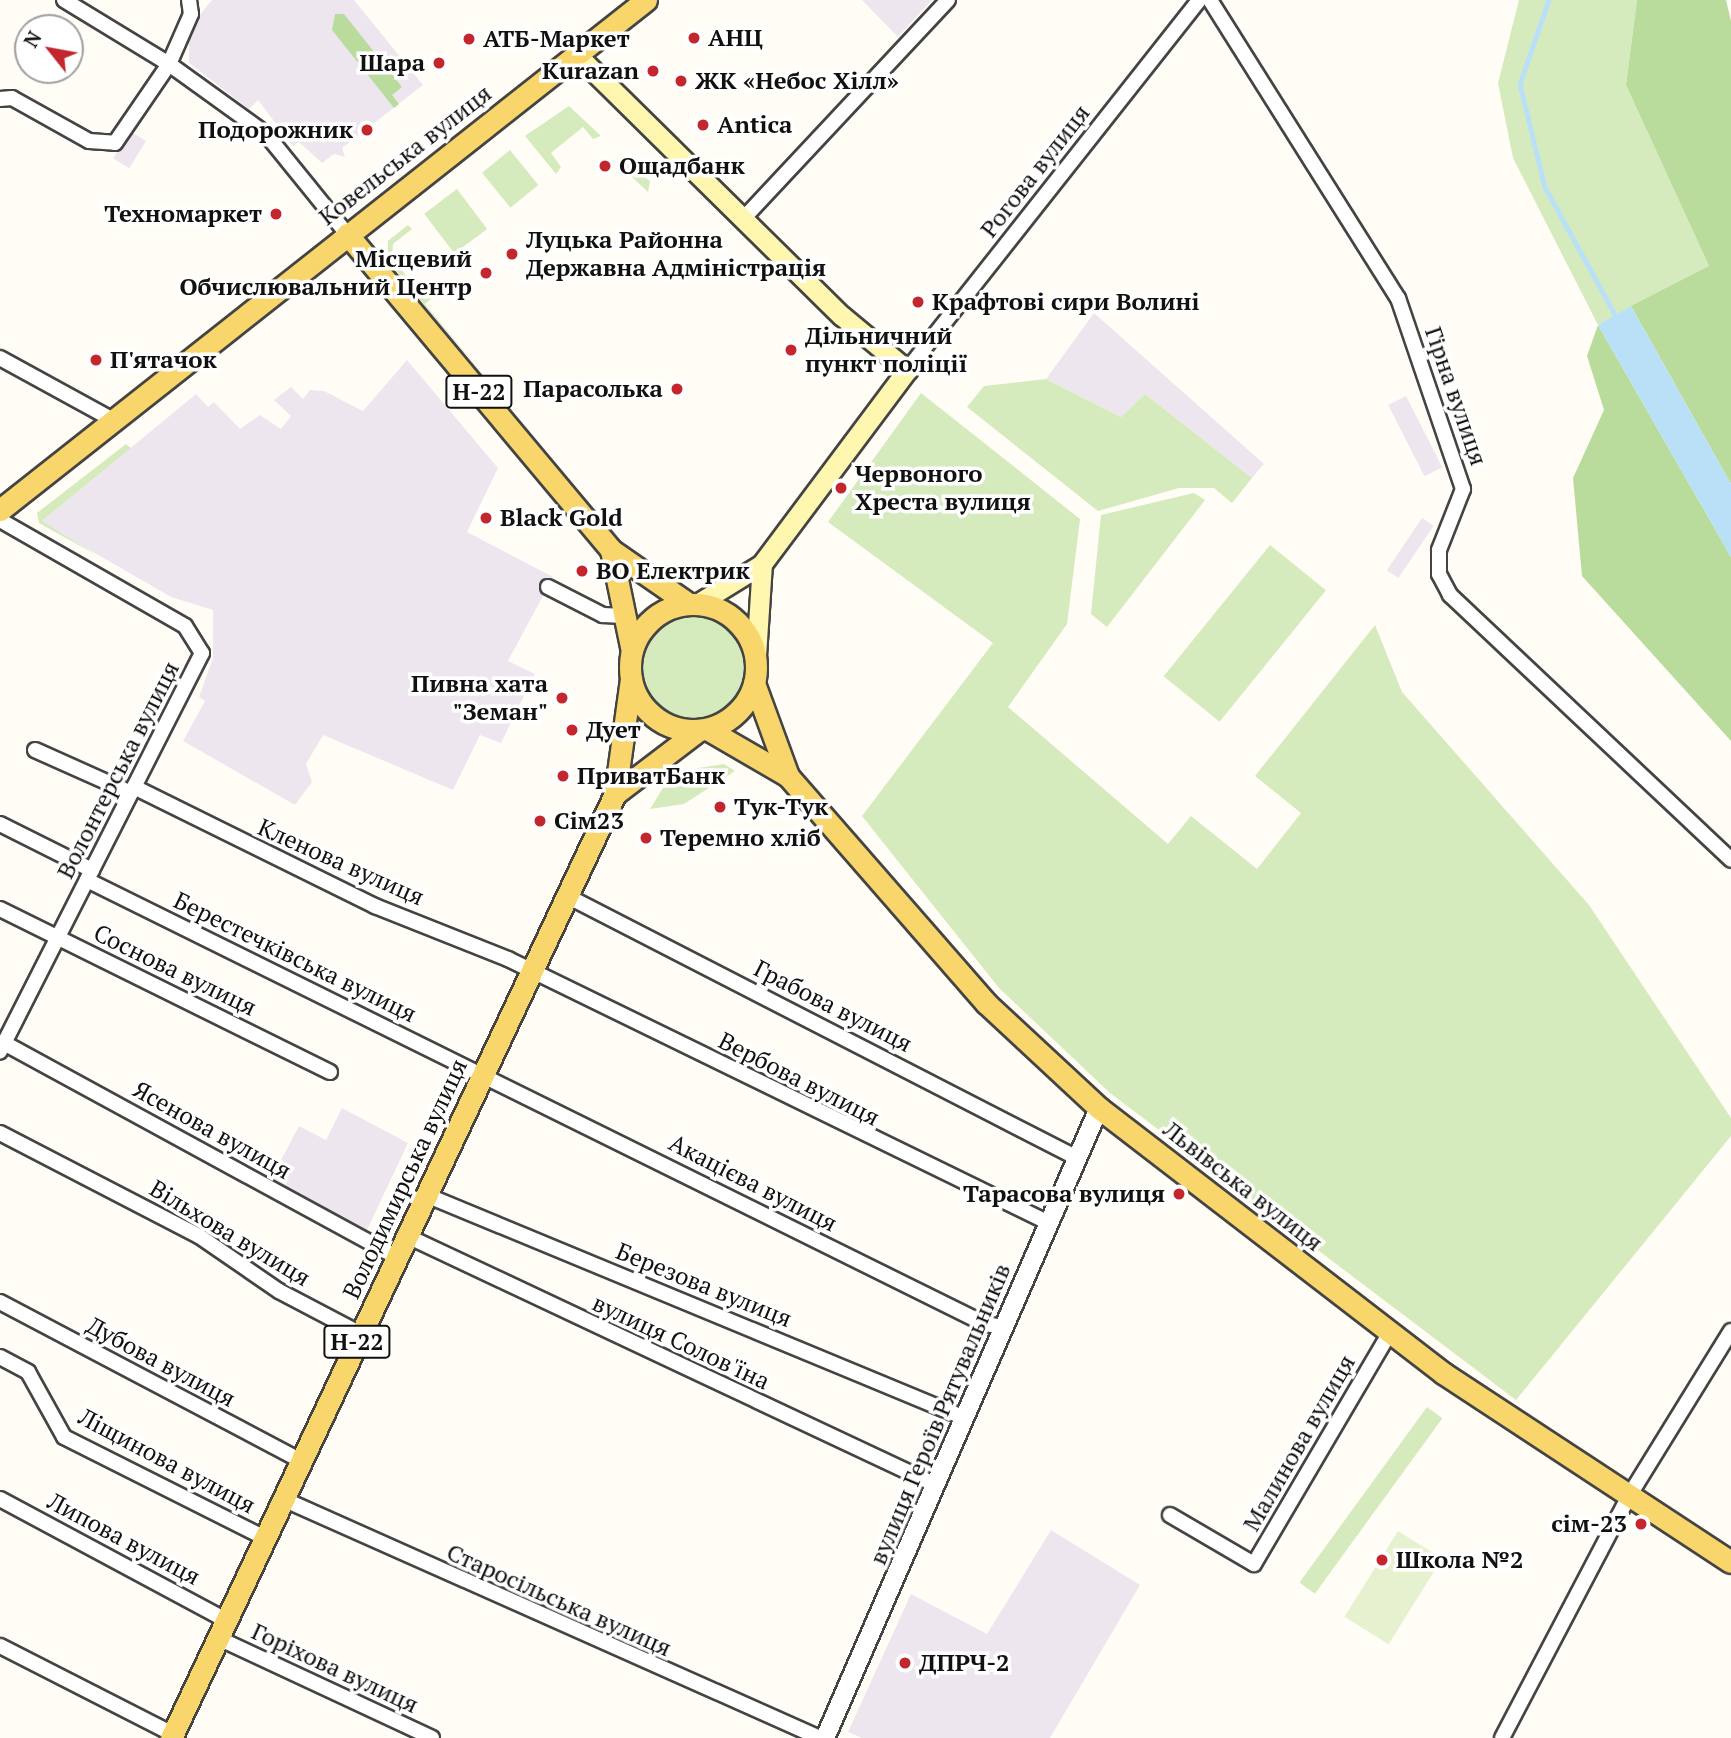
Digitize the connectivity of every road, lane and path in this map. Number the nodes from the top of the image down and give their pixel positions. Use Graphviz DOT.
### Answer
graph roads {
  1 [pos="64,0"];
  2 [pos="189,0"];
  3 [pos="646,0"];
  4 [pos="948,0"];
  5 [pos="1199,0"];
  6 [pos="1210,0"];
  7 [pos="576,54"];
  8 [pos="169,64"];
  9 [pos="0,99"];
  10 [pos="743,219"];
  11 [pos="347,234"];
  12 [pos="0,358"];
  13 [pos="907,370"];
  14 [pos="115,421"];
  15 [pos="0,510"];
  16 [pos="0,520"];
  17 [pos="611,550"];
  18 [pos="762,564"];
  19 [pos="548,587"];
  20 [pos="693,604"];
  21 [pos="624,616"];
  22 [pos="632,651"];
  23 [pos="756,656"];
  24 [pos="631,679"];
  25 [pos="754,683"];
  26 [pos="703,729"];
  27 [pos="35,750"];
  28 [pos="788,776"];
  29 [pos="132,790"];
  30 [pos="615,794"];
  31 [pos="0,824"];
  32 [pos="1731,860"];
  33 [pos="89,875"];
  34 [pos="567,896"];
  35 [pos="0,909"];
  36 [pos="58,938"];
  37 [pos="531,972"];
  38 [pos="2,1047"];
  39 [pos="330,1072"];
  40 [pos="483,1074"];
  41 [pos="1099,1108"];
  42 [pos="0,1133"];
  43 [pos="1077,1158"];
  44 [pos="426,1195"];
  45 [pos="1048,1223"];
  46 [pos="407,1236"];
  47 [pos="397,1257"];
  48 [pos="0,1302"];
  49 [pos="1003,1327"];
  50 [pos="1731,1331"];
  51 [pos="361,1334"];
  52 [pos="1389,1334"];
  53 [pos="0,1357"];
  54 [pos="965,1418"];
  55 [pos="301,1461"];
  56 [pos="936,1485"];
  57 [pos="1629,1496"];
  58 [pos="0,1499"];
  59 [pos="283,1499"];
  60 [pos="1170,1515"];
  61 [pos="265,1538"];
  62 [pos="1731,1562"];
  63 [pos="222,1629"];
  64 [pos="0,1646"];
  65 [pos="172,1736"];
  66 [pos="825,1737"];
  67 [pos="432,1738"];
  68 [pos="1502,1738"];
  1 -- 8 [label="street"];
  2 -- 8 [label="street"];
  3 -- 7 [label="main road, Ковельська вулиця"];
  4 -- 10 [label="street"];
  5 -- 13 [label="street, Рогова вулиця"];
  6 -- 32 [label="street, Гірна вулиця"];
  7 -- 10 [label="main road"];
  7 -- 11 [label="main road, Ковельська вулиця"];
  8 -- 9 [label="street"];
  8 -- 11 [label="street"];
  10 -- 13 [label="main road"];
  11 -- 14 [label="main road, Ковельська вулиця"];
  11 -- 17 [label="main road, Н-22"];
  12 -- 14 [label="street"];
  13 -- 18 [label="main road"];
  14 -- 15 [label="main road, Ковельська вулиця"];
  16 -- 29 [label="street, Волонтерська вулиця"];
  17 -- 20 [label="main road, Н-22"];
  17 -- 21 [label="main road, Н-22"];
  18 -- 20 [label="main road"];
  18 -- 23 [label="main road"];
  19 -- 21 [label="street"];
  20 -- 22 [label="main road"];
  20 -- 23 [label="main road, Н-22"];
  21 -- 22 [label="main road, Н-22"];
  22 -- 24 [label="main road, Н-22"];
  23 -- 25 [label="main road"];
  24 -- 26 [label="main road"];
  24 -- 30 [label="main road, Володимирська вулиця / Н-22"];
  25 -- 26 [label="main road, Н-22"];
  25 -- 28 [label="main road, Львівська вулиця"];
  26 -- 28 [label="main road, Львівська вулиця"];
  26 -- 30 [label="main road, Володимирська вулиця / Н-22"];
  27 -- 29 [label="street, Кленова вулиця"];
  28 -- 41 [label="main road, Львівська вулиця"];
  29 -- 33 [label="street, Волонтерська вулиця"];
  29 -- 37 [label="street, Кленова вулиця"];
  30 -- 34 [label="main road, Володимирська вулиця / Н-22"];
  31 -- 33 [label="street, Берестечківська вулиця"];
  33 -- 36 [label="street, Волонтерська вулиця"];
  33 -- 40 [label="street, Берестечківська вулиця"];
  34 -- 37 [label="main road, Володимирська вулиця / Н-22"];
  34 -- 43 [label="street, Грабова вулиця"];
  35 -- 36 [label="street, Соснова вулиця"];
  36 -- 38 [label="street, Волонтерська вулиця"];
  36 -- 39 [label="street, Соснова вулиця"];
  37 -- 40 [label="main road, Володимирська вулиця / Н-22"];
  37 -- 45 [label="street, Вербова вулиця"];
  38 -- 47 [label="street, Ясенова вулиця"];
  40 -- 44 [label="main road, Володимирська вулиця / Н-22"];
  40 -- 49 [label="street, Акацієва вулиця"];
  41 -- 43 [label="street, вулиця Героїв Рятувальників"];
  41 -- 52 [label="main road, Львівська вулиця"];
  42 -- 51 [label="street, Вільхова вулиця"];
  43 -- 45 [label="street, вулиця Героїв Рятувальників"];
  44 -- 46 [label="main road, Володимирська вулиця / Н-22"];
  44 -- 54 [label="street, Березова вулиця"];
  45 -- 49 [label="street, вулиця Героїв Рятувальників"];
  46 -- 47 [label="main road, Володимирська вулиця / Н-22"];
  46 -- 56 [label="street, вулиця Солов'їна"];
  47 -- 51 [label="main road, Володимирська вулиця / Н-22"];
  48 -- 55 [label="street, Дубова вулиця"];
  49 -- 54 [label="street, вулиця Героїв Рятувальників"];
  50 -- 57 [label="street"];
  51 -- 55 [label="main road, Володимирська вулиця / Н-22"];
  52 -- 57 [label="main road, Львівська вулиця"];
  52 -- 60 [label="street, Малинова вулиця"];
  53 -- 61 [label="street, Ліщинова вулиця"];
  54 -- 56 [label="street, вулиця Героїв Рятувальників"];
  55 -- 59 [label="main road, Володимирська вулиця / Н-22"];
  56 -- 66 [label="street, вулиця Героїв Рятувальників"];
  57 -- 62 [label="main road, Львівська вулиця"];
  57 -- 68 [label="street"];
  58 -- 63 [label="street, Липова вулиця"];
  59 -- 61 [label="main road, Володимирська вулиця / Н-22"];
  59 -- 66 [label="street, Старосільська вулиця"];
  61 -- 63 [label="main road, Володимирська вулиця / Н-22"];
  63 -- 65 [label="main road, Володимирська вулиця / Н-22"];
  63 -- 67 [label="street, Горіхова вулиця"];
  64 -- 65 [label="street"];
}
